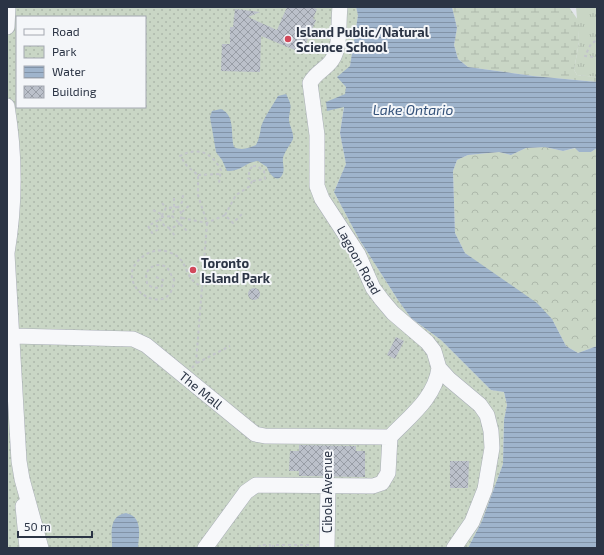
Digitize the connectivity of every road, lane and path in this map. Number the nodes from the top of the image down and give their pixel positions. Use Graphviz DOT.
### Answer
graph roads {
  1 [pos="8,7"];
  2 [pos="340,7"];
  3 [pos="7,27"];
  4 [pos="597,40"];
  5 [pos="593,57"];
  6 [pos="7,106"];
  7 [pos="221,174"];
  8 [pos="198,175"];
  9 [pos="252,181"];
  10 [pos="219,183"];
  11 [pos="183,195"];
  12 [pos="174,198"];
  13 [pos="162,203"];
  14 [pos="190,205"];
  15 [pos="174,206"];
  16 [pos="178,207"];
  17 [pos="166,208"];
  18 [pos="153,210"];
  19 [pos="182,212"];
  20 [pos="243,213"];
  21 [pos="225,215"];
  22 [pos="172,216"];
  23 [pos="161,217"];
  24 [pos="182,218"];
  25 [pos="207,223"];
  26 [pos="179,224"];
  27 [pos="156,226"];
  28 [pos="169,228"];
  29 [pos="189,233"];
  30 [pos="175,236"];
  31 [pos="7,253"];
  32 [pos="156,278"];
  33 [pos="203,287"];
  34 [pos="13,336"];
  35 [pos="230,346"];
  36 [pos="196,363"];
  37 [pos="439,368"];
  38 [pos="185,376"];
  39 [pos="327,437"];
  40 [pos="390,437"];
  41 [pos="22,479"];
  42 [pos="328,486"];
  43 [pos="284,546"];
  44 [pos="290,546"];
  45 [pos="27,548"];
  46 [pos="41,548"];
  47 [pos="205,548"];
  48 [pos="259,548"];
  49 [pos="270,548"];
  50 [pos="273,548"];
  51 [pos="310,548"];
  52 [pos="327,548"];
  53 [pos="454,548"];
  1 -- 3 [label="lane"];
  2 -- 37 [label="lane, Lagoon Road"];
  4 -- 5 [label="path"];
  6 -- 31 [label="lane"];
  7 -- 8 [label="path"];
  7 -- 8 [label="path"];
  7 -- 10 [label="path"];
  8 -- 25 [label="path"];
  9 -- 9 [label="path"];
  9 -- 21 [label="path"];
  11 -- 16 [label="path"];
  12 -- 15 [label="path"];
  13 -- 17 [label="path"];
  14 -- 19 [label="path"];
  15 -- 16 [label="path"];
  15 -- 17 [label="path"];
  15 -- 22 [label="path"];
  16 -- 19 [label="path"];
  17 -- 23 [label="path"];
  18 -- 23 [label="path"];
  19 -- 24 [label="path"];
  20 -- 21 [label="path"];
  21 -- 25 [label="path"];
  22 -- 23 [label="path"];
  22 -- 26 [label="path"];
  23 -- 27 [label="path"];
  23 -- 28 [label="path"];
  24 -- 25 [label="path"];
  24 -- 26 [label="path"];
  25 -- 33 [label="path"];
  26 -- 28 [label="path"];
  26 -- 29 [label="path"];
  28 -- 30 [label="path"];
  31 -- 34 [label="lane"];
  32 -- 33 [label="path"];
  33 -- 36 [label="path"];
  34 -- 38 [label="lane, The Mall"];
  34 -- 41 [label="lane"];
  35 -- 36 [label="path"];
  36 -- 38 [label="path"];
  37 -- 40 [label="lane"];
  37 -- 53 [label="lane, Lagoon Road"];
  38 -- 39 [label="lane, The Mall"];
  39 -- 40 [label="lane, The Mall"];
  39 -- 42 [label="path, Cibola Avenue"];
  40 -- 42 [label="lane"];
  41 -- 45 [label="lane"];
  41 -- 46 [label="lane"];
  42 -- 47 [label="lane"];
  42 -- 52 [label="lane, Cibola Avenue"];
  43 -- 44 [label="path"];
  43 -- 50 [label="path"];
  44 -- 51 [label="path"];
  48 -- 49 [label="path"];
}
